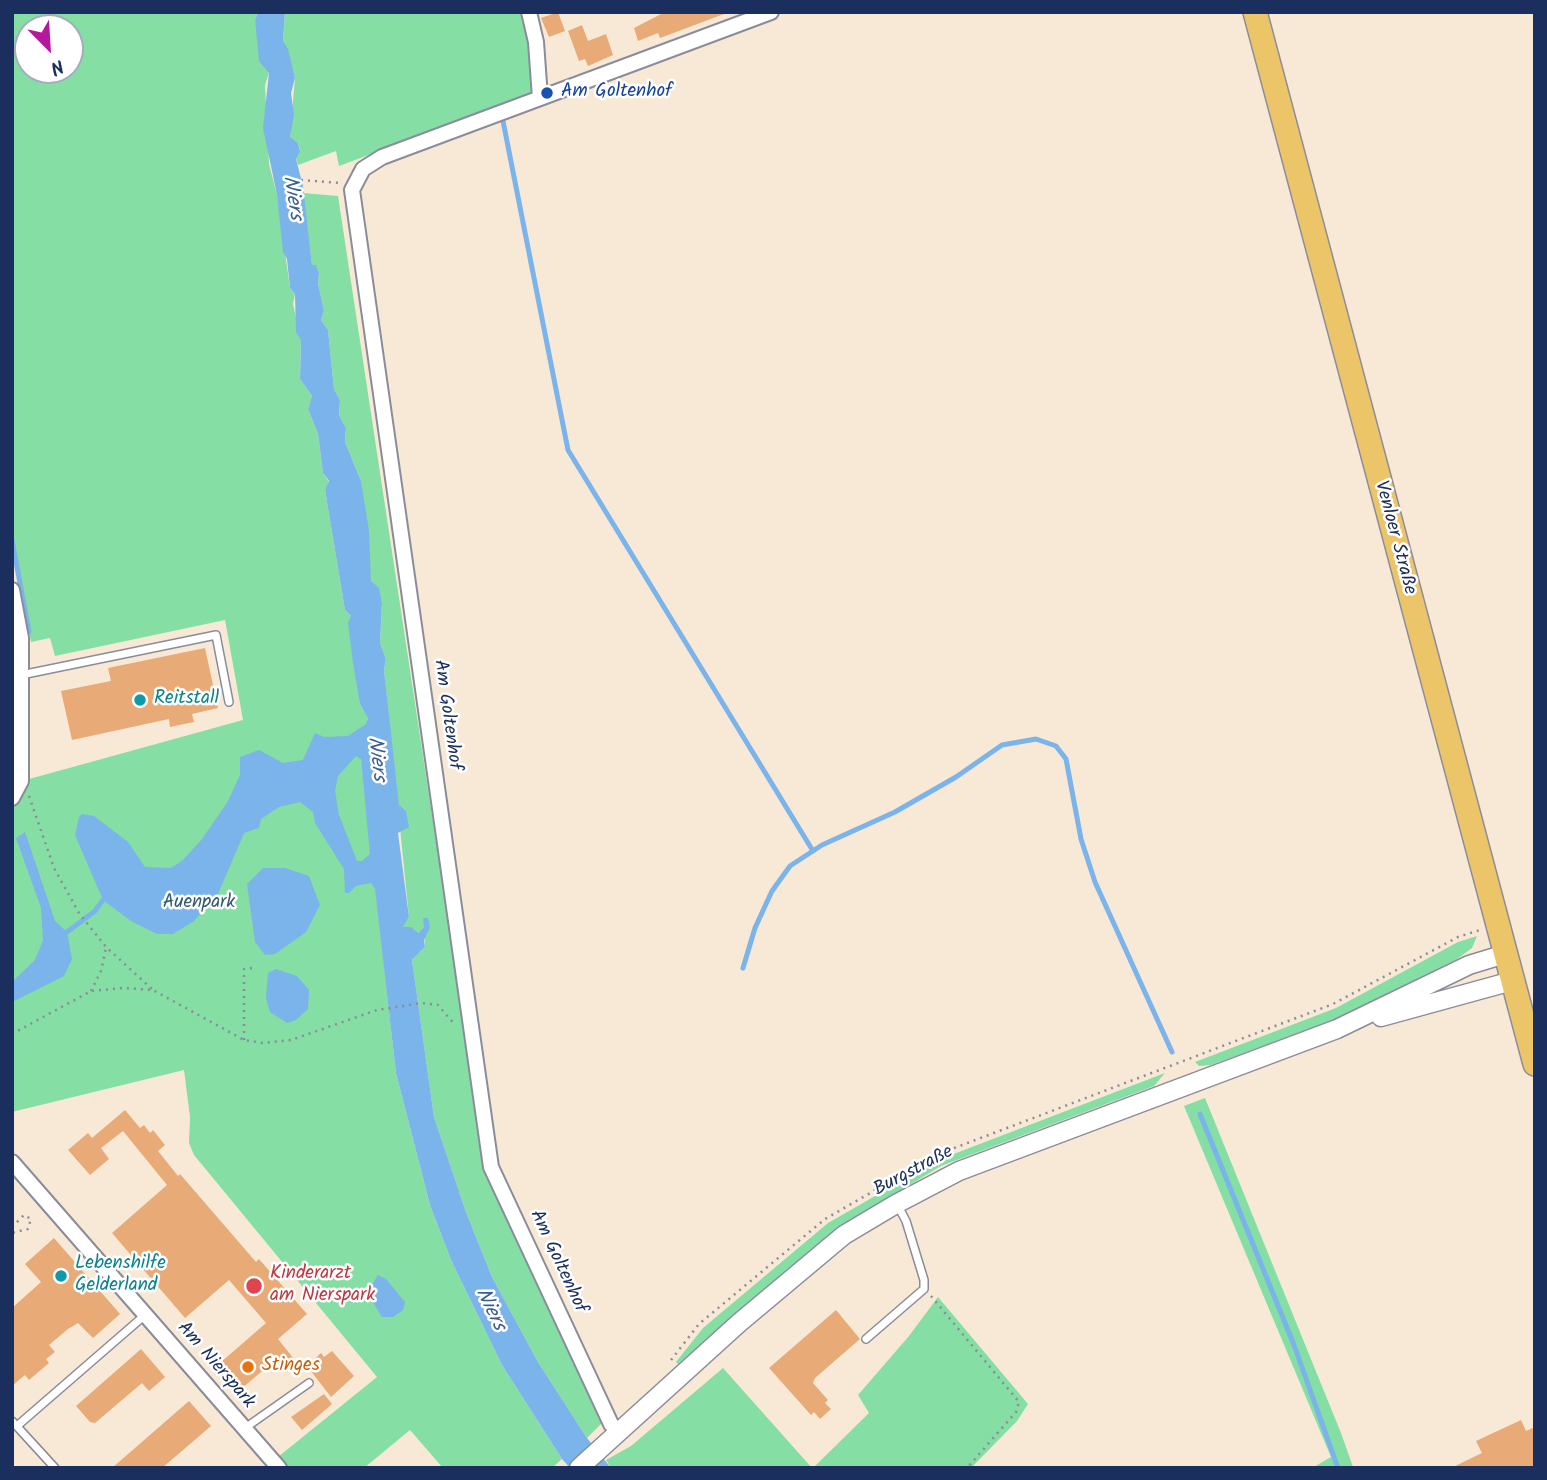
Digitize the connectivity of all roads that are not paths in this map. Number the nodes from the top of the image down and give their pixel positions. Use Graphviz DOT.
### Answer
graph roads {
  1 [pos="529,12"];
  2 [pos="771,12"];
  3 [pos="1255,12"];
  4 [pos="540,98"];
  5 [pos="12,590"];
  6 [pos="22,675"];
  7 [pos="229,702"];
  8 [pos="12,798"];
  9 [pos="1504,954"];
  10 [pos="1512,981"];
  11 [pos="1337,1029"];
  12 [pos="1535,1064"];
  13 [pos="12,1162"];
  14 [pos="896,1204"];
  15 [pos="145,1315"];
  16 [pos="866,1339"];
  17 [pos="309,1383"];
  18 [pos="15,1423"];
  19 [pos="245,1429"];
  20 [pos="613,1438"];
  21 [pos="55,1468"];
  22 [pos="279,1468"];
  23 [pos="579,1468"];
  1 -- 4 [label="street"];
  2 -- 4 [label="street"];
  3 -- 9 [label="main road, Venloer Straße"];
  4 -- 20 [label="street, Am Goltenhof"];
  5 -- 6 [label="street"];
  6 -- 7 [label="lane"];
  6 -- 8 [label="street"];
  9 -- 10 [label="main road, Venloer Straße"];
  9 -- 11 [label="street, Burgstraße"];
  10 -- 11 [label="street, Burgstraße"];
  10 -- 12 [label="main road, Venloer Straße"];
  11 -- 14 [label="street, Burgstraße"];
  13 -- 15 [label="street, Am Nierspark"];
  14 -- 16 [label="lane"];
  14 -- 20 [label="street, Burgstraße"];
  15 -- 18 [label="lane"];
  15 -- 19 [label="street, Am Nierspark"];
  17 -- 19 [label="lane"];
  18 -- 21 [label="lane"];
  19 -- 22 [label="street, Am Nierspark"];
  20 -- 23 [label="street, Burgstraße"];
}
